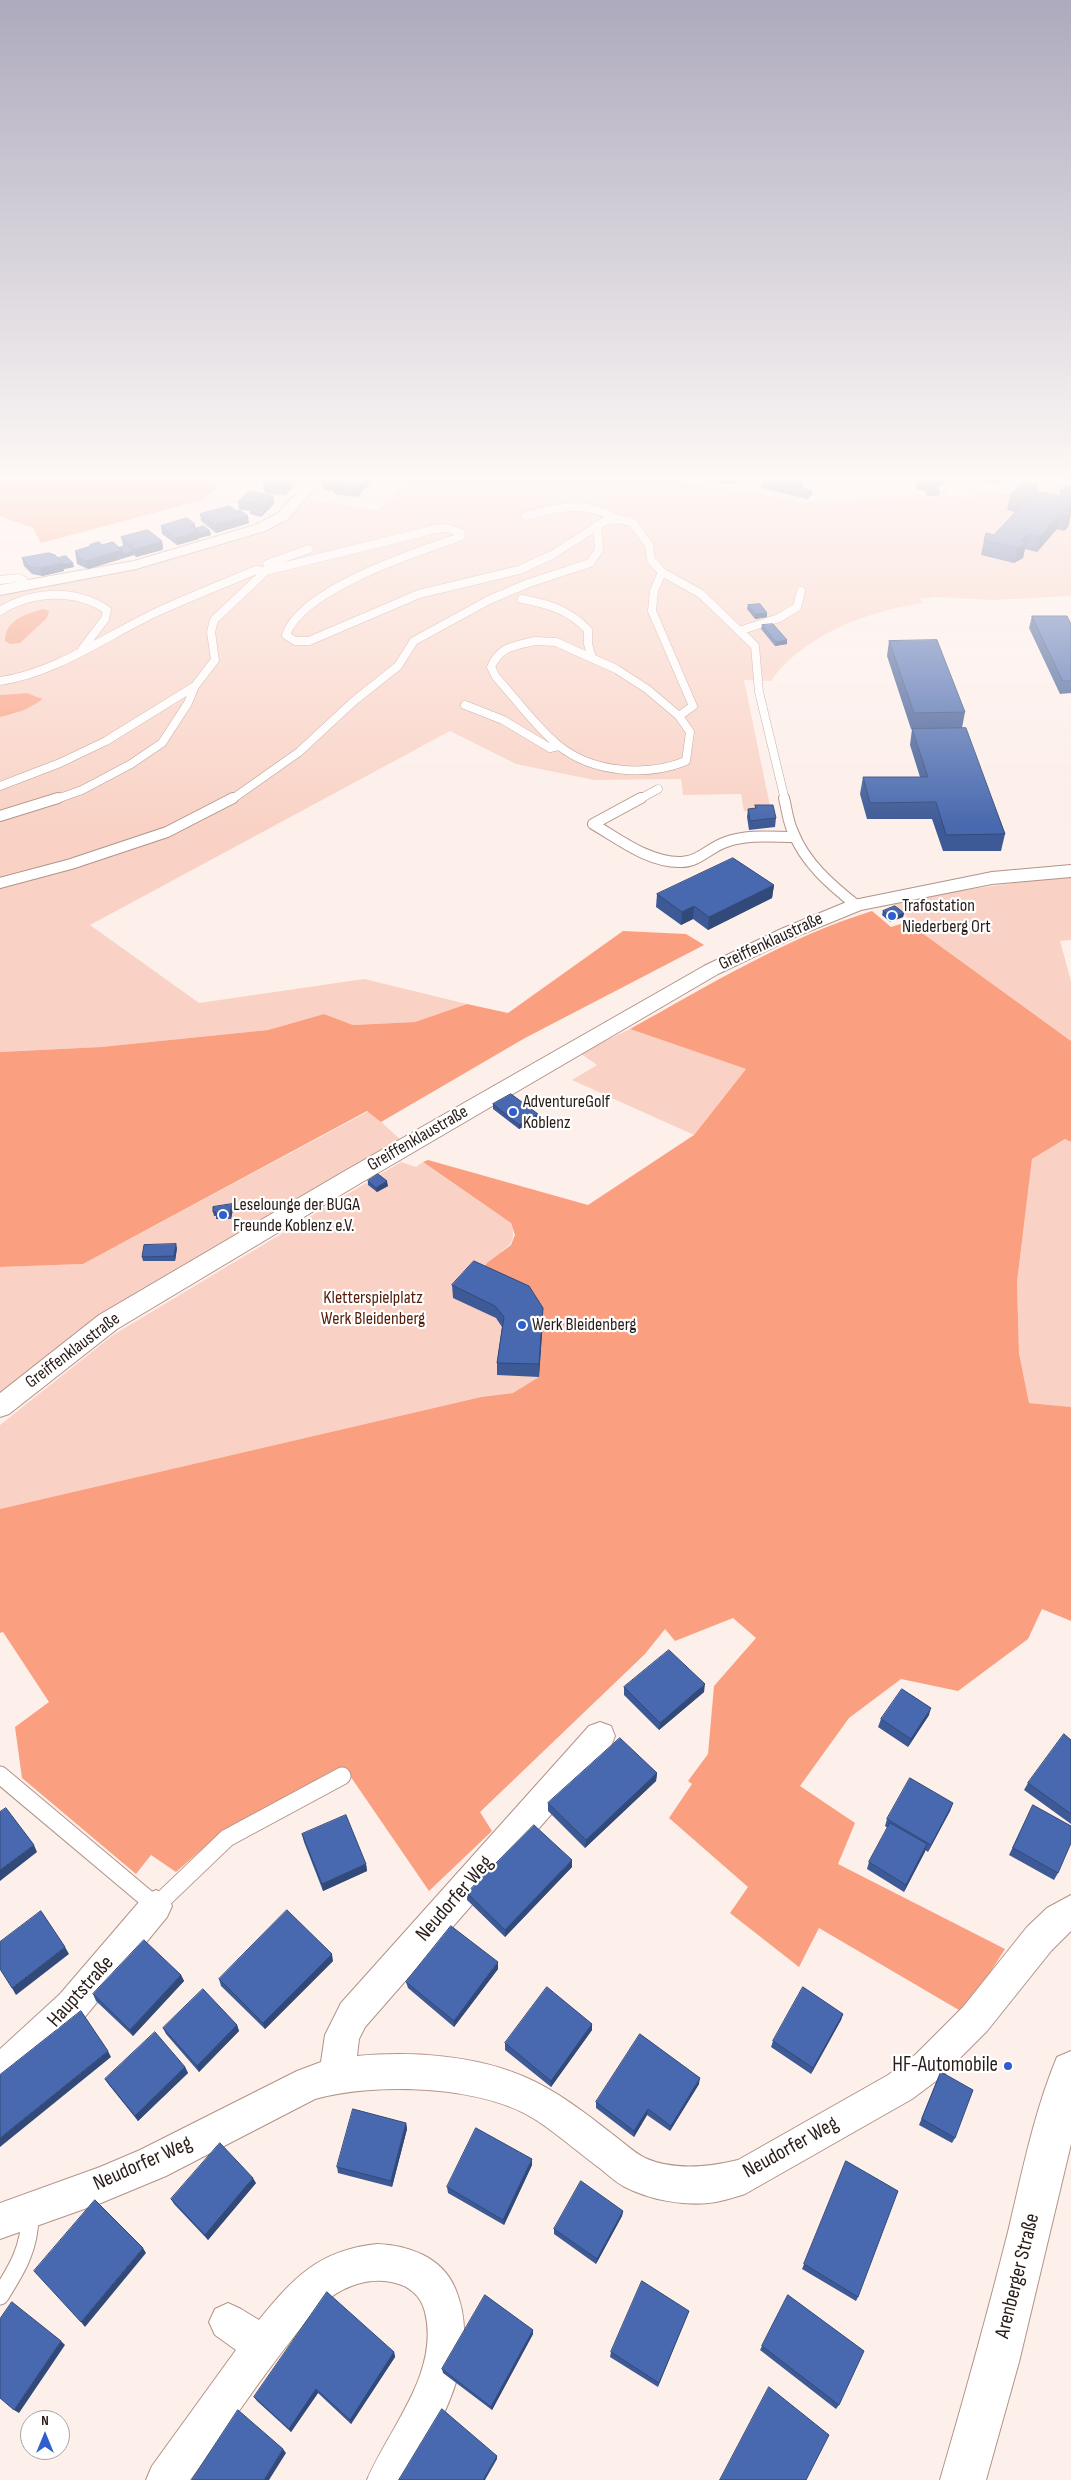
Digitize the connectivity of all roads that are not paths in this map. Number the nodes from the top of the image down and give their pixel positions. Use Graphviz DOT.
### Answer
graph roads {
  1 [pos="57,595"];
  2 [pos="69,595"];
  3 [pos="198,595"];
  4 [pos="240,595"];
  5 [pos="327,595"];
  6 [pos="415,595"];
  7 [pos="501,595"];
  8 [pos="652,595"];
  9 [pos="702,595"];
  10 [pos="800,595"];
  11 [pos="522,599"];
  12 [pos="0,611"];
  13 [pos="739,630"];
  14 [pos="82,650"];
  15 [pos="592,658"];
  16 [pos="0,681"];
  17 [pos="195,686"];
  18 [pos="465,705"];
  19 [pos="679,716"];
  20 [pos="559,746"];
  21 [pos="0,786"];
  22 [pos="658,789"];
  23 [pos="0,816"];
  24 [pos="795,837"];
  25 [pos="1071,871"];
  26 [pos="0,883"];
  27 [pos="856,905"];
  28 [pos="0,1407"];
  29 [pos="600,1736"];
  30 [pos="0,1775"];
  31 [pos="342,1776"];
  32 [pos="156,1906"];
  33 [pos="1071,1911"];
  34 [pos="1071,2071"];
  35 [pos="0,2072"];
  36 [pos="337,2075"];
  37 [pos="15,2216"];
  38 [pos="0,2296"];
  39 [pos="228,2322"];
  40 [pos="262,2346"];
  41 [pos="166,2480"];
  42 [pos="387,2480"];
  43 [pos="963,2480"];
  1 -- 12 [label="lane"];
  2 -- 14 [label="lane"];
  3 -- 14 [label="lane"];
  4 -- 17 [label="lane"];
  5 -- 6 [label="lane"];
  7 -- 26 [label="lane"];
  8 -- 19 [label="lane"];
  9 -- 13 [label="lane"];
  10 -- 13 [label="lane"];
  11 -- 15 [label="lane"];
  13 -- 24 [label="lane"];
  14 -- 16 [label="lane"];
  15 -- 19 [label="lane"];
  15 -- 20 [label="lane"];
  17 -- 21 [label="lane"];
  17 -- 23 [label="lane"];
  18 -- 20 [label="lane"];
  19 -- 20 [label="lane"];
  22 -- 24 [label="lane"];
  24 -- 27 [label="lane"];
  25 -- 27 [label="street, Greiffenklaustraße"];
  27 -- 28 [label="street, Greiffenklaustraße"];
  29 -- 36 [label="street, Neudorfer Weg"];
  30 -- 32 [label="lane"];
  31 -- 32 [label="lane"];
  32 -- 35 [label="street, Hauptstraße"];
  33 -- 36 [label="street, Neudorfer Weg"];
  34 -- 43 [label="main road, Arenberger Straße"];
  36 -- 37 [label="street, Neudorfer Weg"];
  37 -- 38 [label="lane"];
  39 -- 40 [label="street"];
  40 -- 41 [label="street"];
  40 -- 42 [label="street"];
}
